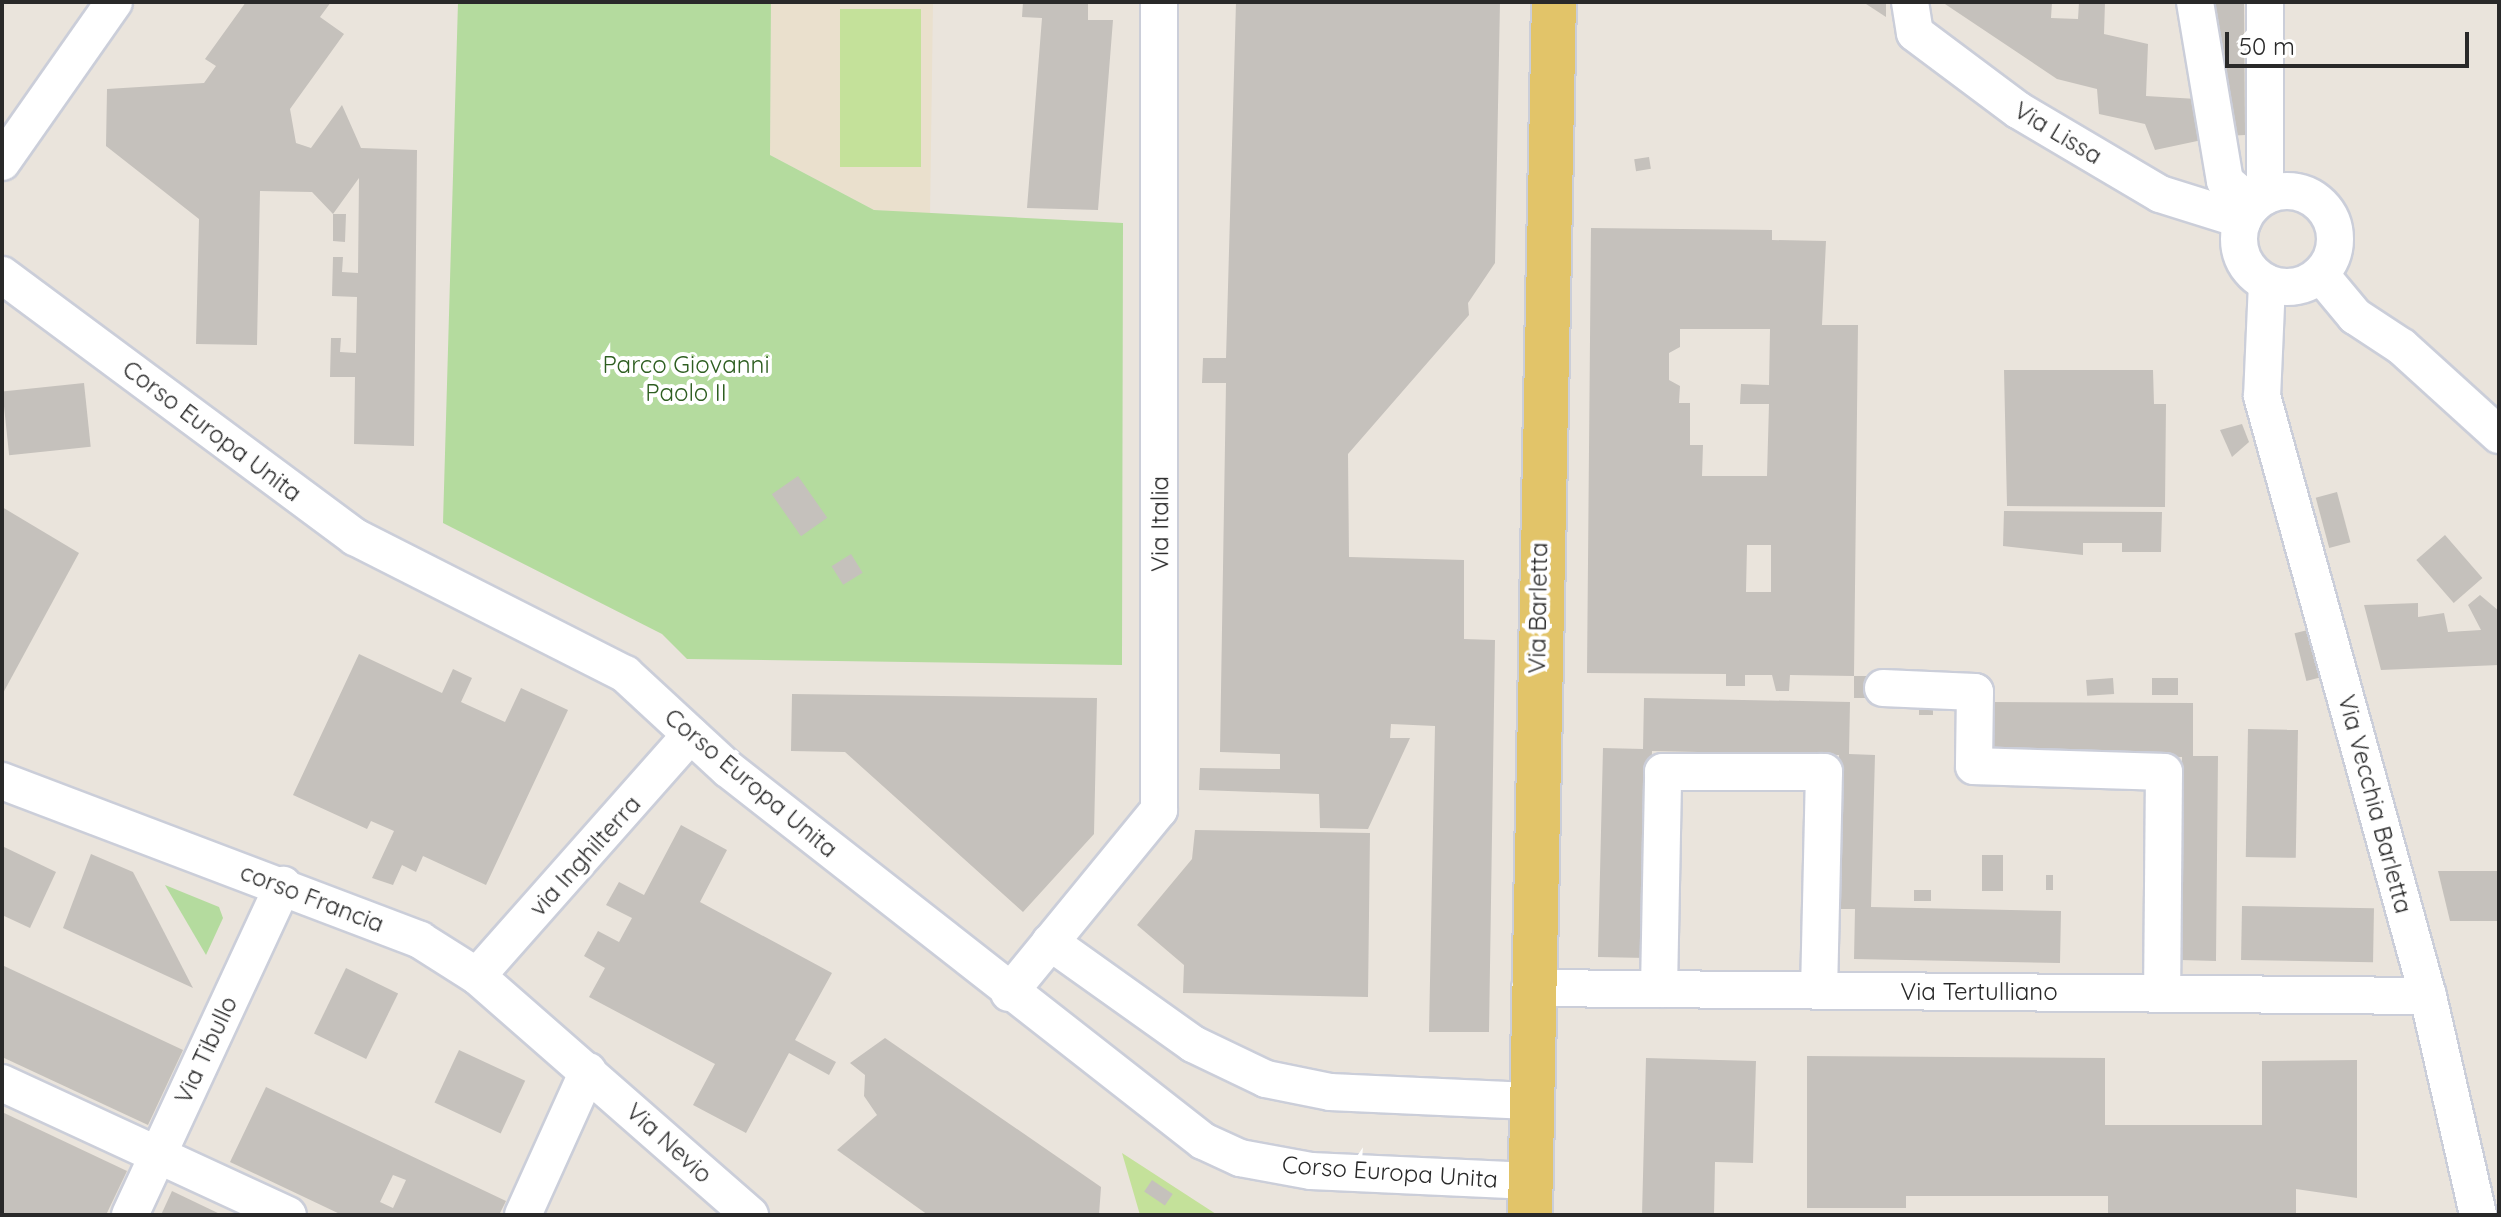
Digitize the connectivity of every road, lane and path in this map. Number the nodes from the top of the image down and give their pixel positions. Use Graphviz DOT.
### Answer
graph roads {
  1 [pos="114,2"];
  2 [pos="1159,2"];
  3 [pos="1554,2"];
  4 [pos="2195,2"];
  5 [pos="2265,2"];
  6 [pos="1913,17"];
  7 [pos="2,162"];
  8 [pos="2263,197"];
  9 [pos="2320,274"];
  10 [pos="2,275"];
  11 [pos="2267,283"];
  12 [pos="2499,435"];
  13 [pos="1883,688"];
  14 [pos="690,735"];
  15 [pos="2,781"];
  16 [pos="283,885"];
  17 [pos="1050,942"];
  18 [pos="477,976"];
  19 [pos="1530,988"];
  20 [pos="1659,989"];
  21 [pos="1819,991"];
  22 [pos="1009,993"];
  23 [pos="2162,993"];
  24 [pos="2428,996"];
  25 [pos="588,1071"];
  26 [pos="2,1083"];
  27 [pos="1530,1101"];
  28 [pos="158,1155"];
  29 [pos="1530,1198"];
  30 [pos="130,1215"];
  31 [pos="288,1215"];
  32 [pos="523,1215"];
  33 [pos="750,1215"];
  34 [pos="2478,1215"];
  1 -- 7 [label="street"];
  2 -- 17 [label="street, Via Italia"];
  3 -- 19 [label="main road, Via Barletta"];
  4 -- 8 [label="street"];
  5 -- 8 [label="street"];
  6 -- 8 [label="street, Via Lissa"];
  8 -- 9 [label="street"];
  8 -- 11 [label="street"];
  9 -- 11 [label="street"];
  9 -- 12 [label="street"];
  10 -- 14 [label="street, Corso Europa Unita"];
  11 -- 24 [label="street, Via Vecchia Barletta"];
  13 -- 23 [label="street"];
  14 -- 18 [label="street, via Inghilterra"];
  14 -- 22 [label="street, Corso Europa Unita"];
  15 -- 16 [label="street, corso Francia"];
  16 -- 18 [label="street, corso Francia"];
  16 -- 28 [label="street, Via Tibullo"];
  17 -- 22 [label="street, Via Italia"];
  17 -- 27 [label="street"];
  18 -- 25 [label="street, corso Francia"];
  19 -- 20 [label="street, Via Tertulliano"];
  19 -- 27 [label="main road, Via Barletta"];
  20 -- 21 [label="street, Via Tertulliano"];
  20 -- 21 [label="street"];
  21 -- 23 [label="street, Via Tertulliano"];
  22 -- 29 [label="street, Corso Europa Unita"];
  23 -- 24 [label="street, Via Tertulliano"];
  24 -- 34 [label="street, Via Vecchia Barletta"];
  25 -- 32 [label="street"];
  25 -- 33 [label="street, Via Nevio"];
  26 -- 28 [label="street"];
  27 -- 29 [label="main road, Via Barletta"];
  28 -- 30 [label="street, Via Tibullo"];
  28 -- 31 [label="street"];
}
